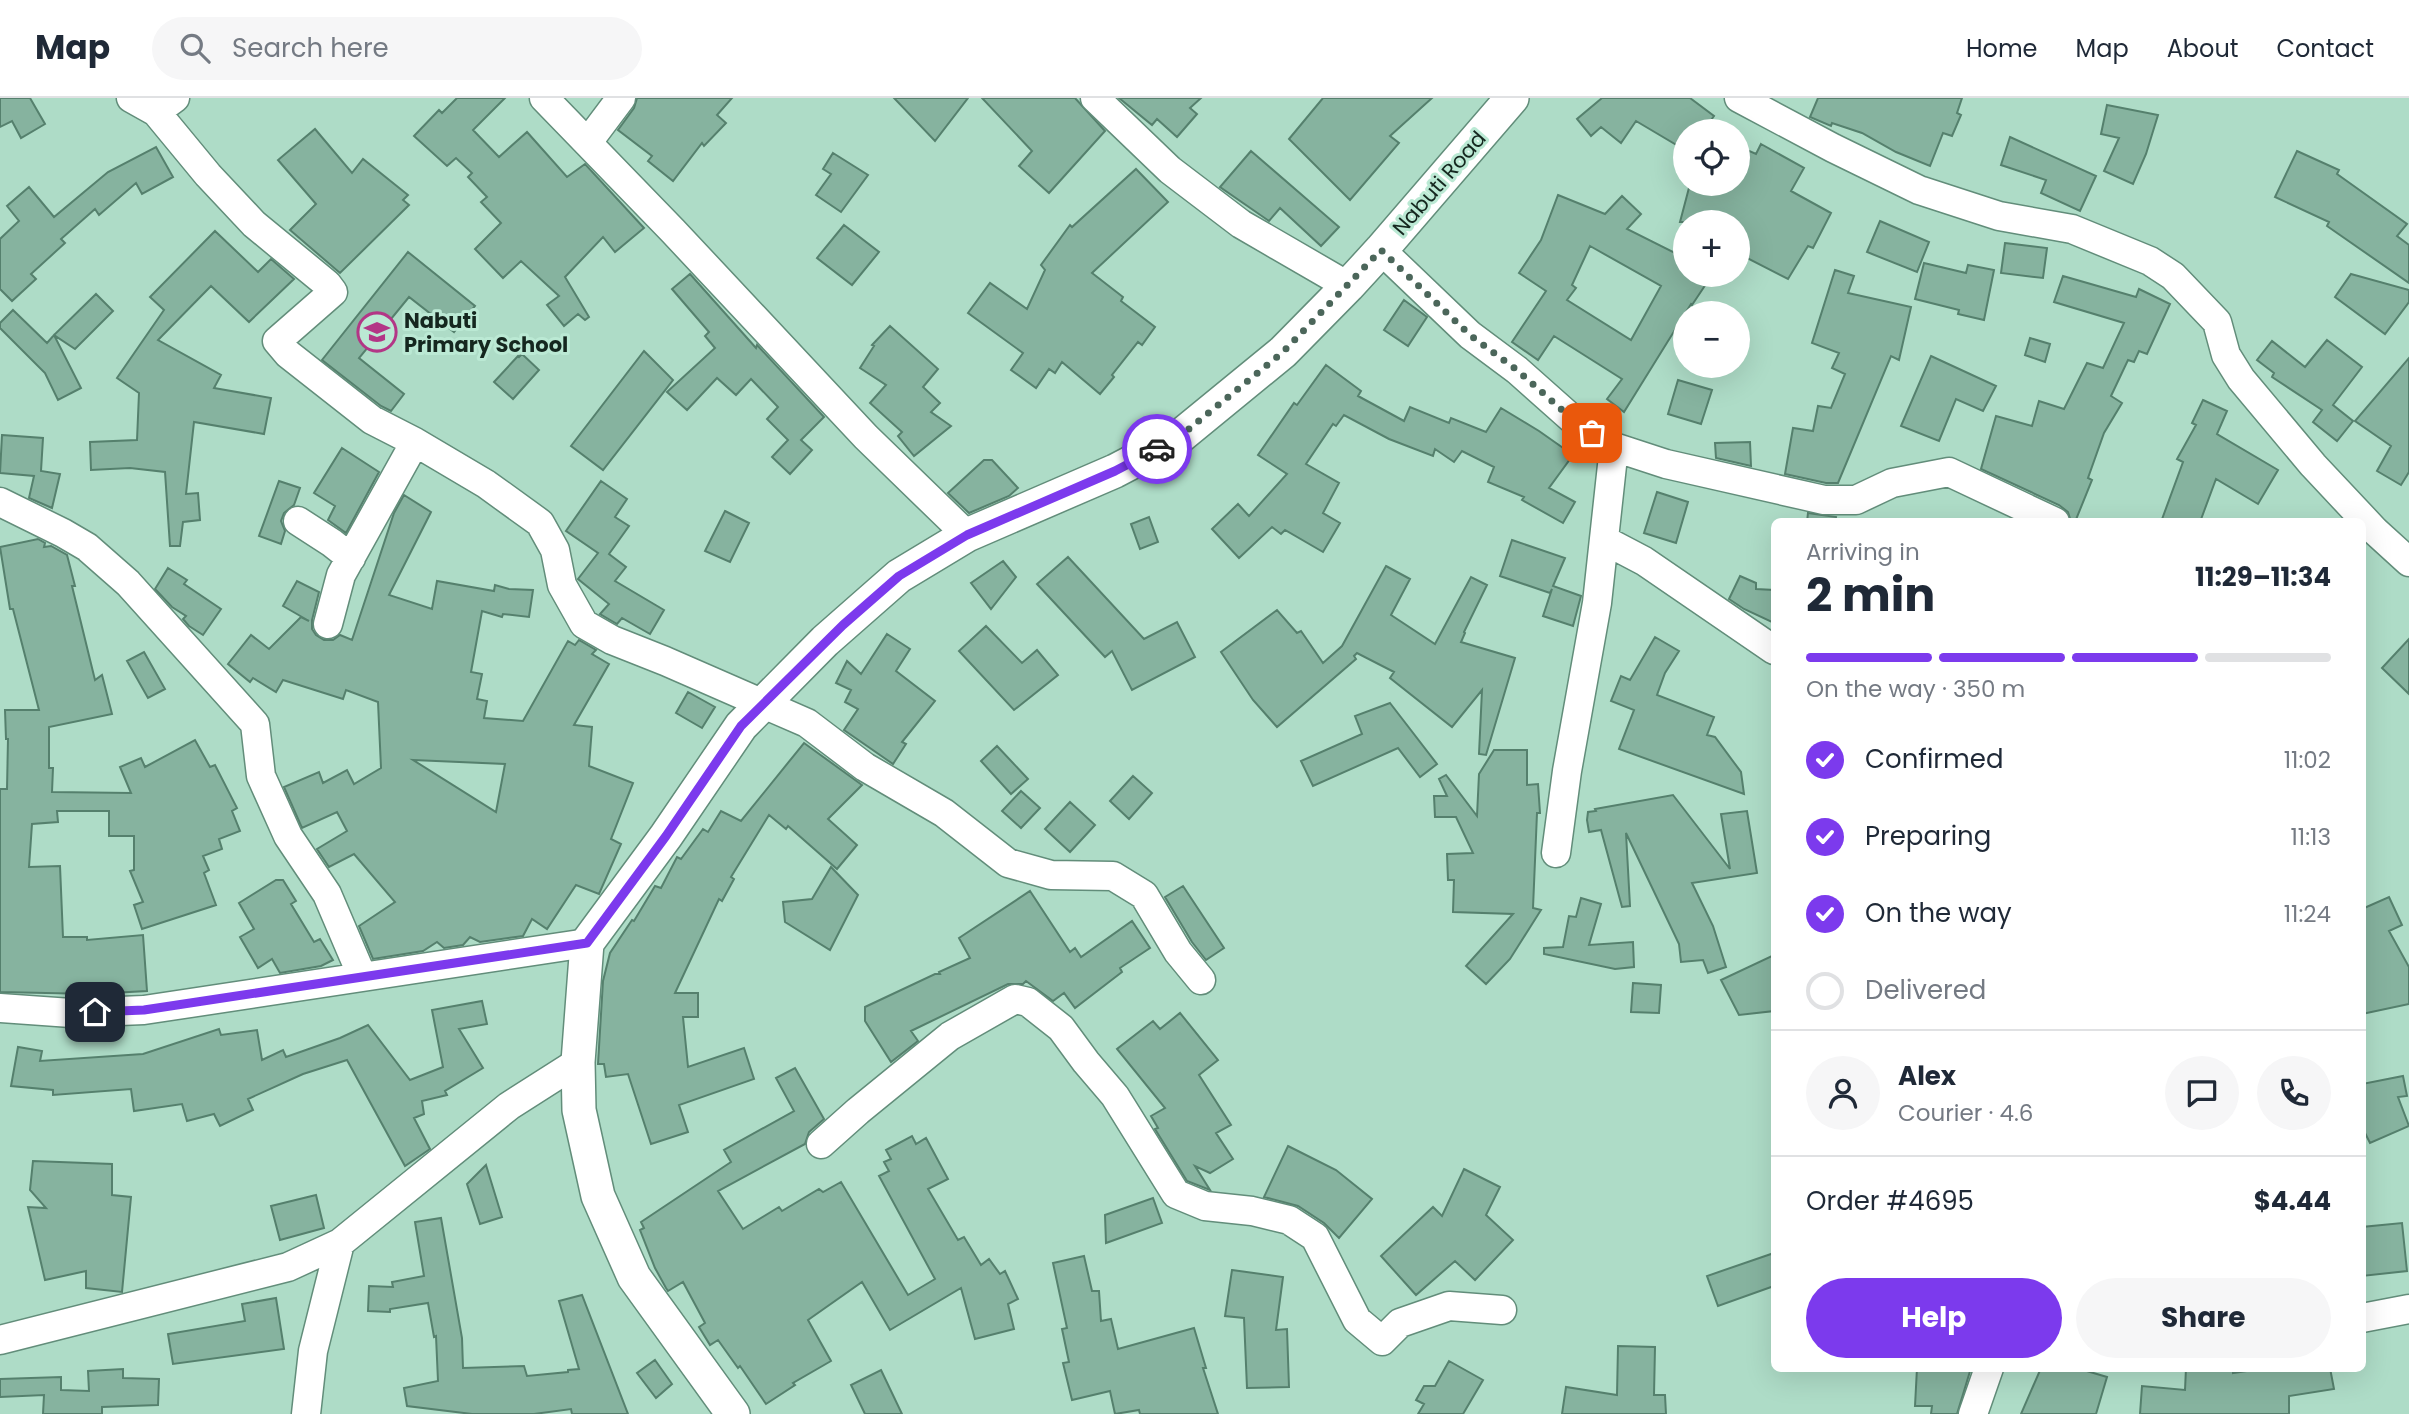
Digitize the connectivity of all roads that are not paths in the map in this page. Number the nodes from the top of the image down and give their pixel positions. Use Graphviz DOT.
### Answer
graph roads {
  1 [pos="131,98"];
  2 [pos="544,98"];
  3 [pos="621,98"];
  4 [pos="1095,98"];
  5 [pos="1512,98"];
  6 [pos="1739,98"];
  7 [pos="166,105"];
  8 [pos="588,142"];
  9 [pos="1381,250"];
  10 [pos="1348,286"];
  11 [pos="415,442"];
  12 [pos="1614,447"];
  13 [pos="0,502"];
  14 [pos="2047,518"];
  15 [pos="2363,518"];
  16 [pos="298,522"];
  17 [pos="2366,522"];
  18 [pos="967,535"];
  19 [pos="1604,540"];
  20 [pos="351,558"];
  21 [pos="2409,562"];
  22 [pos="328,624"];
  23 [pos="1771,648"];
  24 [pos="763,705"];
  25 [pos="1556,853"];
  26 [pos="587,943"];
  27 [pos="362,976"];
  28 [pos="1200,980"];
  29 [pos="0,1008"];
  30 [pos="578,1062"];
  31 [pos="821,1144"];
  32 [pos="340,1243"];
  33 [pos="2409,1309"];
  34 [pos="1502,1310"];
  35 [pos="2366,1317"];
  36 [pos="0,1340"];
  37 [pos="1988,1372"];
  38 [pos="306,1414"];
  39 [pos="733,1414"];
  40 [pos="1973,1414"];
  1 -- 7 [label="street"];
  2 -- 8 [label="street"];
  3 -- 8 [label="street"];
  4 -- 10 [label="street"];
  5 -- 9 [label="street, Nabuti Road"];
  6 -- 15 [label="street"];
  7 -- 11 [label="street"];
  8 -- 18 [label="street"];
  9 -- 10 [label="street, Nabuti Road"];
  9 -- 12 [label="street"];
  10 -- 18 [label="street, Nabuti Road"];
  11 -- 20 [label="street"];
  11 -- 24 [label="street"];
  12 -- 14 [label="street"];
  12 -- 19 [label="street"];
  13 -- 27 [label="street"];
  16 -- 20 [label="street"];
  17 -- 21 [label="street"];
  18 -- 24 [label="street, Nabuti Road"];
  19 -- 23 [label="street"];
  19 -- 25 [label="street"];
  20 -- 22 [label="street"];
  24 -- 26 [label="street, Nabuti Road"];
  24 -- 28 [label="street"];
  26 -- 27 [label="street"];
  26 -- 30 [label="street"];
  27 -- 29 [label="street"];
  30 -- 32 [label="street"];
  30 -- 39 [label="street"];
  31 -- 34 [label="street"];
  32 -- 36 [label="street"];
  32 -- 38 [label="street"];
  33 -- 35 [label="street"];
  37 -- 40 [label="street"];
}
